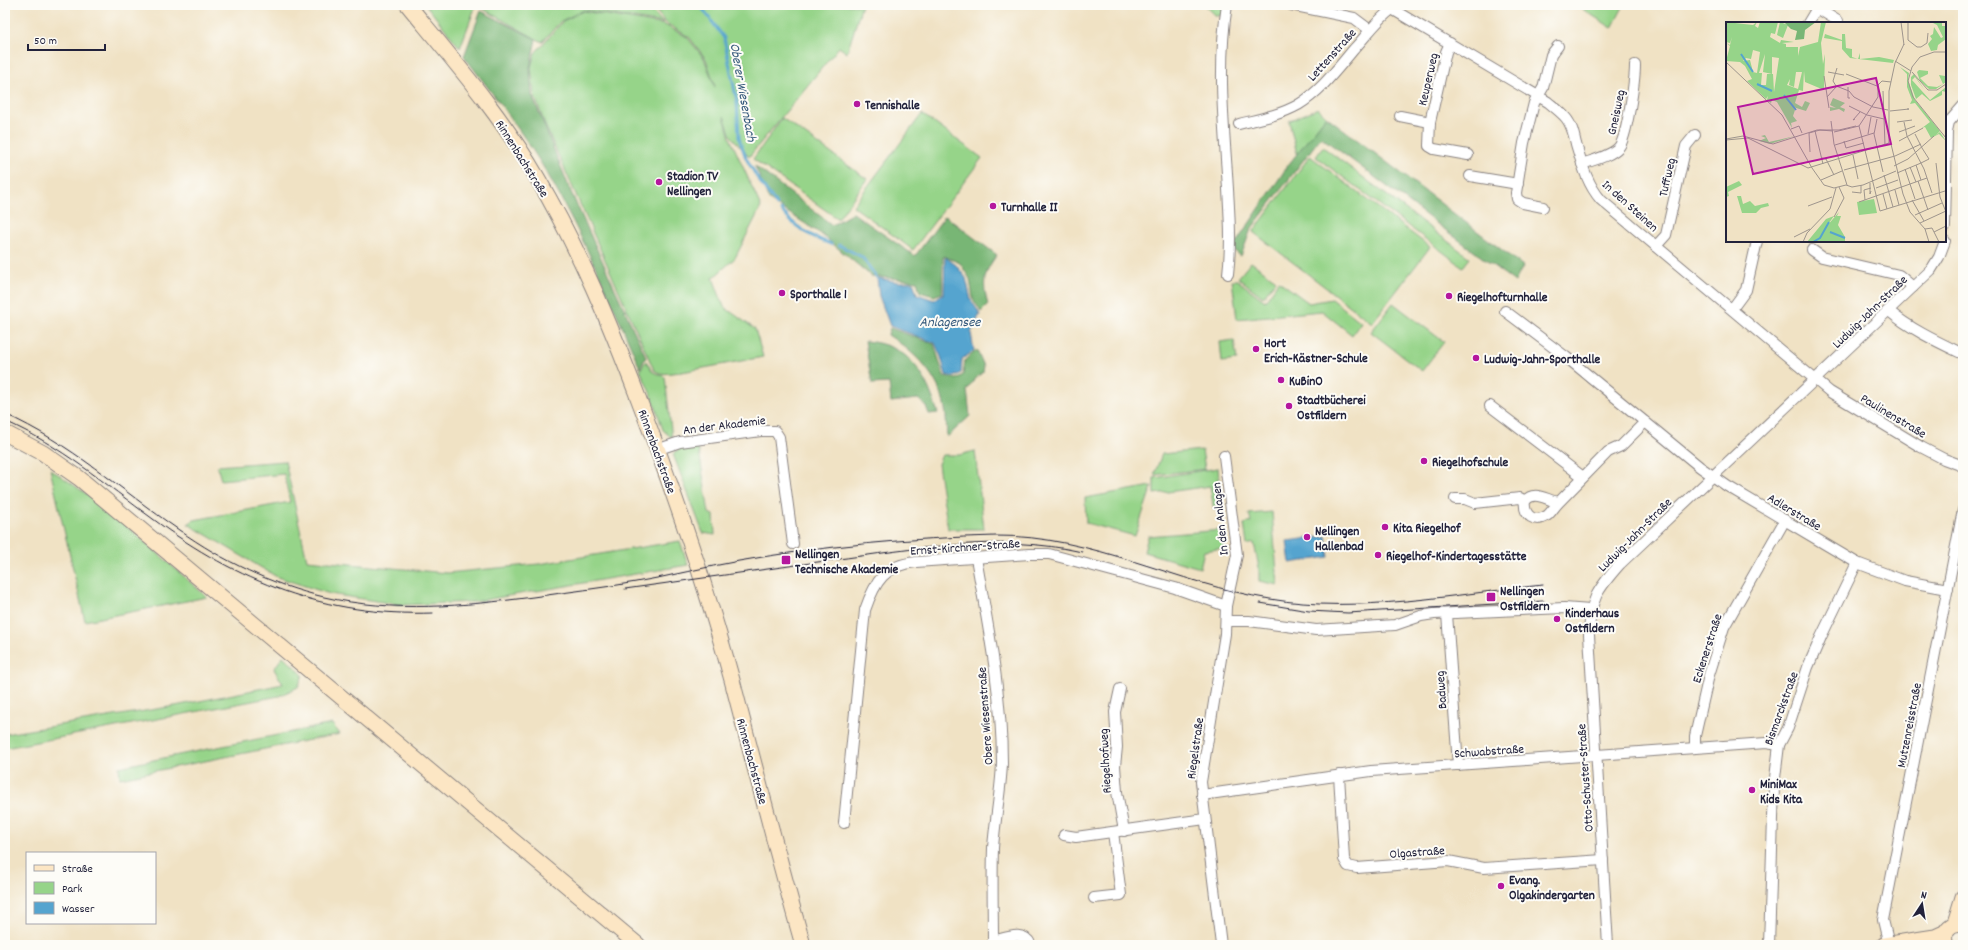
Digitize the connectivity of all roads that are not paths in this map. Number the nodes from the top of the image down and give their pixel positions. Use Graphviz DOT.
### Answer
graph roads {
  1 [pos="408,5"];
  2 [pos="1227,5"];
  3 [pos="1291,5"];
  4 [pos="1815,6"];
  5 [pos="1391,7"];
  6 [pos="1808,22"];
  7 [pos="1838,22"];
  8 [pos="1370,30"];
  9 [pos="1450,43"];
  10 [pos="1558,46"];
  11 [pos="1635,65"];
  12 [pos="1538,96"];
  13 [pos="1963,106"];
  14 [pos="1949,114"];
  15 [pos="1400,116"];
  16 [pos="1430,122"];
  17 [pos="1240,124"];
  18 [pos="1694,135"];
  19 [pos="1468,155"];
  20 [pos="1582,164"];
  21 [pos="1946,166"];
  22 [pos="1470,176"];
  23 [pos="1518,184"];
  24 [pos="1543,207"];
  25 [pos="1757,242"];
  26 [pos="1944,242"];
  27 [pos="1656,246"];
  28 [pos="1812,250"];
  29 [pos="1228,274"];
  30 [pos="1913,287"];
  31 [pos="1732,309"];
  32 [pos="1505,310"];
  33 [pos="1889,311"];
  34 [pos="1963,354"];
  35 [pos="1815,380"];
  36 [pos="1490,406"];
  37 [pos="1645,422"];
  38 [pos="5,433"];
  39 [pos="659,449"];
  40 [pos="1224,456"];
  41 [pos="1963,466"];
  42 [pos="1713,476"];
  43 [pos="1583,477"];
  44 [pos="1456,499"];
  45 [pos="1525,501"];
  46 [pos="1559,502"];
  47 [pos="1963,510"];
  48 [pos="1785,520"];
  49 [pos="793,544"];
  50 [pos="976,558"];
  51 [pos="1857,563"];
  52 [pos="1232,579"];
  53 [pos="1948,589"];
  54 [pos="1226,606"];
  55 [pos="1590,610"];
  56 [pos="1447,614"];
  57 [pos="1226,621"];
  58 [pos="1120,689"];
  59 [pos="1779,745"];
  60 [pos="1695,748"];
  61 [pos="1596,755"];
  62 [pos="1458,765"];
  63 [pos="1339,775"];
  64 [pos="1202,795"];
  65 [pos="1205,819"];
  66 [pos="844,822"];
  67 [pos="1124,831"];
  68 [pos="1114,832"];
  69 [pos="1064,836"];
  70 [pos="1603,860"];
  71 [pos="1963,897"];
  72 [pos="1094,898"];
  73 [pos="1953,931"];
  74 [pos="993,943"];
  75 [pos="638,945"];
  76 [pos="803,945"];
  77 [pos="1031,945"];
  78 [pos="1221,945"];
  79 [pos="1608,945"];
  80 [pos="1769,945"];
  81 [pos="1887,945"];
  1 -- 39 [label="main road, Rinnenbachstraße"];
  2 -- 29 [label="street"];
  3 -- 8 [label="street"];
  4 -- 6 [label="street"];
  4 -- 7 [label="street"];
  5 -- 8 [label="street, Lettenstraße"];
  5 -- 9 [label="street, In den Steinen"];
  8 -- 17 [label="street, Lettenstraße"];
  9 -- 12 [label="street, In den Steinen"];
  9 -- 16 [label="street, Keuperweg"];
  10 -- 12 [label="street"];
  11 -- 20 [label="street, Gneisweg"];
  12 -- 20 [label="street, In den Steinen"];
  12 -- 23 [label="street"];
  13 -- 14 [label="street"];
  14 -- 21 [label="street"];
  15 -- 16 [label="street, Keuperweg"];
  16 -- 19 [label="street, Keuperweg"];
  18 -- 27 [label="street, Tuffweg"];
  20 -- 27 [label="street, In den Steinen"];
  22 -- 23 [label="street"];
  23 -- 24 [label="street"];
  25 -- 31 [label="street"];
  26 -- 30 [label="street, Ludwig-Jahn-Straße"];
  27 -- 31 [label="street, In den Steinen"];
  28 -- 30 [label="street"];
  30 -- 33 [label="street, Ludwig-Jahn-Straße"];
  31 -- 35 [label="street, In den Steinen"];
  32 -- 37 [label="street, Adlerstraße"];
  33 -- 34 [label="street"];
  33 -- 35 [label="street, Ludwig-Jahn-Straße"];
  35 -- 41 [label="street, Paulinenstraße"];
  35 -- 42 [label="street, Ludwig-Jahn-Straße"];
  36 -- 43 [label="street"];
  37 -- 42 [label="street, Adlerstraße"];
  37 -- 43 [label="street"];
  38 -- 75 [label="main road"];
  39 -- 49 [label="street, An der Akademie"];
  39 -- 76 [label="main road, Rinnenbachstraße"];
  40 -- 52 [label="street, In den Anlagen"];
  42 -- 48 [label="street, Adlerstraße"];
  42 -- 55 [label="street, Ludwig-Jahn-Straße"];
  43 -- 46 [label="street"];
  44 -- 45 [label="street"];
  45 -- 46 [label="street"];
  45 -- 46 [label="street"];
  47 -- 53 [label="street, Mutzenreisstraße"];
  48 -- 51 [label="street, Adlerstraße"];
  48 -- 60 [label="street, Eckenerstraße"];
  50 -- 54 [label="street, Ernst-Kirchner-Straße"];
  50 -- 66 [label="street, Ernst-Kirchner-Straße"];
  50 -- 74 [label="street, Obere Wiesenstraße"];
  51 -- 53 [label="street, Adlerstraße"];
  51 -- 59 [label="street, Bismarckstraße"];
  52 -- 54 [label="street, Riegelstraße"];
  53 -- 81 [label="street, Mutzenreisstraße"];
  54 -- 57 [label="street, Riegelstraße"];
  55 -- 56 [label="street"];
  55 -- 61 [label="street, Otto-Schuster-Straße"];
  56 -- 57 [label="street"];
  56 -- 62 [label="street, Badweg"];
  57 -- 64 [label="street, Riegelstraße"];
  58 -- 67 [label="street, Riegelhofweg"];
  59 -- 60 [label="street, Schwabstraße"];
  59 -- 80 [label="street, Bismarckstraße"];
  60 -- 61 [label="street, Schwabstraße"];
  61 -- 62 [label="street, Schwabstraße"];
  61 -- 70 [label="street, Otto-Schuster-Straße"];
  62 -- 63 [label="street, Schwabstraße"];
  63 -- 64 [label="street, Schwabstraße"];
  63 -- 70 [label="street, Olgastraße"];
  64 -- 65 [label="street, Riegelstraße"];
  65 -- 67 [label="street"];
  65 -- 78 [label="street, Riegelstraße"];
  67 -- 68 [label="street"];
  68 -- 69 [label="street"];
  68 -- 72 [label="street"];
  70 -- 79 [label="street, Otto-Schuster-Straße"];
  71 -- 73 [label="main road"];
  73 -- 81 [label="main road"];
  74 -- 77 [label="street"];
}
